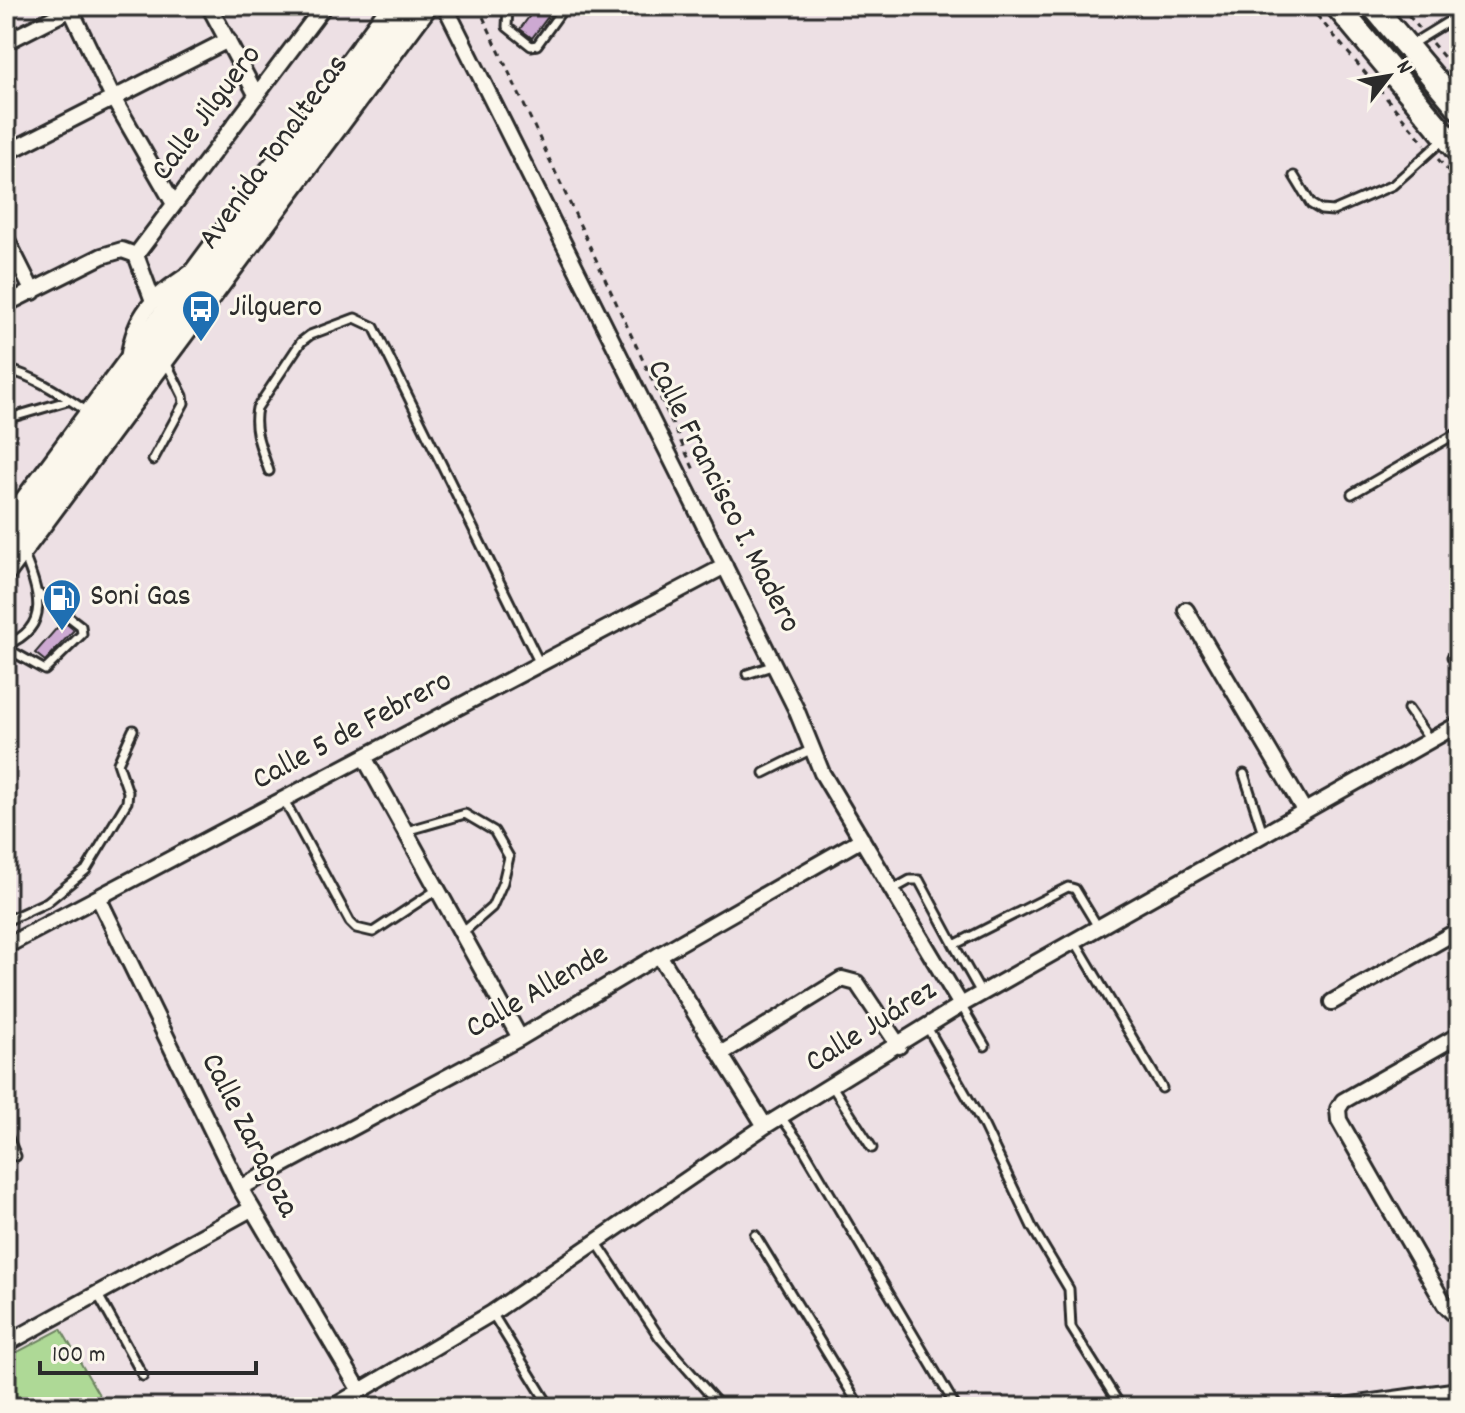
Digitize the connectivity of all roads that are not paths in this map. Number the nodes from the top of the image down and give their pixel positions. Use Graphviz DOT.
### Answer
graph roads {
  1 [pos="209,6"];
  2 [pos="324,6"];
  3 [pos="395,6"];
  4 [pos="424,6"];
  5 [pos="445,6"];
  6 [pos="508,6"];
  7 [pos="565,6"];
  8 [pos="1337,6"];
  9 [pos="1373,6"];
  10 [pos="72,7"];
  11 [pos="1459,15"];
  12 [pos="228,40"];
  13 [pos="6,42"];
  14 [pos="1407,47"];
  15 [pos="257,96"];
  16 [pos="113,98"];
  17 [pos="1459,108"];
  18 [pos="1446,146"];
  19 [pos="6,153"];
  20 [pos="1294,176"];
  21 [pos="174,204"];
  22 [pos="6,238"];
  23 [pos="136,255"];
  24 [pos="200,266"];
  25 [pos="33,292"];
  26 [pos="153,301"];
  27 [pos="6,304"];
  28 [pos="164,358"];
  29 [pos="127,366"];
  30 [pos="6,369"];
  31 [pos="67,401"];
  32 [pos="91,415"];
  33 [pos="6,419"];
  34 [pos="1459,432"];
  35 [pos="153,460"];
  36 [pos="269,471"];
  37 [pos="1352,494"];
  38 [pos="14,539"];
  39 [pos="725,566"];
  40 [pos="6,568"];
  41 [pos="39,594"];
  42 [pos="1186,610"];
  43 [pos="6,646"];
  44 [pos="1452,657"];
  45 [pos="540,664"];
  46 [pos="775,665"];
  47 [pos="1459,668"];
  48 [pos="747,674"];
  49 [pos="1408,709"];
  50 [pos="1459,724"];
  51 [pos="133,730"];
  52 [pos="1430,740"];
  53 [pos="813,749"];
  54 [pos="364,757"];
  55 [pos="764,773"];
  56 [pos="1244,774"];
  57 [pos="284,800"];
  58 [pos="1304,810"];
  59 [pos="404,832"];
  60 [pos="1263,833"];
  61 [pos="862,839"];
  62 [pos="892,890"];
  63 [pos="435,891"];
  64 [pos="99,899"];
  65 [pos="6,921"];
  66 [pos="1098,927"];
  67 [pos="1459,930"];
  68 [pos="460,934"];
  69 [pos="1075,941"];
  70 [pos="954,945"];
  71 [pos="6,946"];
  72 [pos="659,955"];
  73 [pos="981,994"];
  74 [pos="1332,1002"];
  75 [pos="961,1005"];
  76 [pos="927,1027"];
  77 [pos="1459,1035"];
  78 [pos="520,1038"];
  79 [pos="899,1046"];
  80 [pos="985,1046"];
  81 [pos="722,1053"];
  82 [pos="832,1086"];
  83 [pos="1162,1088"];
  84 [pos="781,1117"];
  85 [pos="765,1126"];
  86 [pos="6,1133"];
  87 [pos="872,1148"];
  88 [pos="16,1156"];
  89 [pos="240,1188"];
  90 [pos="251,1209"];
  91 [pos="755,1235"];
  92 [pos="597,1243"];
  93 [pos="97,1293"];
  94 [pos="492,1313"];
  95 [pos="1459,1319"];
  96 [pos="6,1344"];
  97 [pos="143,1376"];
  98 [pos="1459,1390"];
  99 [pos="360,1391"];
  100 [pos="1120,1405"];
  101 [pos="333,1407"];
  102 [pos="550,1407"];
  103 [pos="721,1407"];
  104 [pos="860,1407"];
  105 [pos="956,1407"];
  106 [pos="1337,1407"];
  1 -- 12 [label="street"];
  2 -- 15 [label="street, Calle Jilguero"];
  3 -- 24 [label="main road, Avenida Tonaltecas"];
  4 -- 28 [label="main road, Avenida Tonaltecas"];
  5 -- 39 [label="street, Calle Francisco I. Madero"];
  6 -- 7 [label="lane"];
  8 -- 18 [label="street"];
  9 -- 14 [label="street"];
  10 -- 13 [label="street"];
  10 -- 16 [label="street"];
  11 -- 14 [label="lane"];
  12 -- 15 [label="street"];
  12 -- 16 [label="street"];
  14 -- 17 [label="street"];
  15 -- 21 [label="street, Calle Jilguero"];
  16 -- 19 [label="street"];
  16 -- 21 [label="street"];
  18 -- 20 [label="lane"];
  21 -- 23 [label="street, Calle Jilguero"];
  22 -- 25 [label="street"];
  23 -- 25 [label="street"];
  23 -- 26 [label="street"];
  24 -- 26 [label="street"];
  24 -- 29 [label="main road, Avenida Tonaltecas"];
  25 -- 27 [label="street"];
  26 -- 29 [label="street"];
  28 -- 35 [label="lane"];
  28 -- 38 [label="main road, Avenida Tonaltecas"];
  29 -- 32 [label="main road, Avenida Tonaltecas"];
  30 -- 31 [label="lane"];
  31 -- 32 [label="lane"];
  31 -- 33 [label="lane"];
  32 -- 38 [label="main road, Avenida Tonaltecas"];
  34 -- 37 [label="lane"];
  36 -- 45 [label="lane"];
  38 -- 40 [label="main road, Avenida Tonaltecas"];
  38 -- 41 [label="lane"];
  39 -- 45 [label="street, Calle 5 de Febrero"];
  39 -- 46 [label="street, Calle Francisco I. Madero"];
  41 -- 43 [label="lane"];
  41 -- 43 [label="lane"];
  42 -- 58 [label="street"];
  44 -- 47 [label="lane"];
  45 -- 54 [label="street, Calle 5 de Febrero"];
  46 -- 48 [label="lane"];
  46 -- 53 [label="street, Calle Francisco I. Madero"];
  49 -- 52 [label="lane"];
  50 -- 52 [label="street, Calle Juárez"];
  51 -- 65 [label="lane"];
  52 -- 58 [label="street, Calle Juárez"];
  53 -- 55 [label="lane"];
  53 -- 61 [label="street, Calle Francisco I. Madero"];
  54 -- 57 [label="street, Calle 5 de Febrero"];
  54 -- 59 [label="street"];
  56 -- 60 [label="lane"];
  57 -- 63 [label="lane"];
  57 -- 64 [label="street, Calle 5 de Febrero"];
  58 -- 60 [label="street, Calle Juárez"];
  59 -- 63 [label="street"];
  59 -- 68 [label="lane"];
  60 -- 66 [label="street, Calle Juárez"];
  61 -- 62 [label="street, Calle Francisco I. Madero"];
  61 -- 72 [label="street, Calle Allende"];
  62 -- 70 [label="lane"];
  62 -- 75 [label="street, Calle Francisco I. Madero"];
  63 -- 68 [label="street"];
  64 -- 71 [label="street, Calle 5 de Febrero"];
  64 -- 89 [label="street, Calle Zaragoza"];
  66 -- 69 [label="street, Calle Juárez"];
  66 -- 70 [label="lane"];
  67 -- 74 [label="street"];
  68 -- 78 [label="street"];
  69 -- 73 [label="street, Calle Juárez"];
  69 -- 83 [label="lane"];
  70 -- 73 [label="lane"];
  72 -- 78 [label="street, Calle Allende"];
  72 -- 81 [label="street"];
  73 -- 75 [label="street, Calle Juárez"];
  75 -- 76 [label="street, Calle Juárez"];
  75 -- 80 [label="lane"];
  76 -- 79 [label="street, Calle Juárez"];
  76 -- 100 [label="lane"];
  77 -- 95 [label="street"];
  78 -- 89 [label="street, Calle Allende"];
  79 -- 81 [label="street"];
  79 -- 82 [label="street, Calle Juárez"];
  81 -- 85 [label="street"];
  82 -- 84 [label="street, Calle Juárez"];
  82 -- 87 [label="lane"];
  84 -- 85 [label="street, Calle Juárez"];
  84 -- 105 [label="lane"];
  85 -- 92 [label="street, Calle Juárez"];
  86 -- 88 [label="lane"];
  89 -- 90 [label="street, Calle Zaragoza"];
  90 -- 93 [label="street"];
  90 -- 99 [label="street, Calle Zaragoza"];
  91 -- 104 [label="lane"];
  92 -- 94 [label="street, Calle Juárez"];
  92 -- 103 [label="lane"];
  93 -- 96 [label="street"];
  93 -- 97 [label="lane"];
  94 -- 99 [label="street, Calle Juárez"];
  94 -- 102 [label="lane"];
  98 -- 106 [label="street"];
  99 -- 101 [label="street, Calle Juárez"];
}
